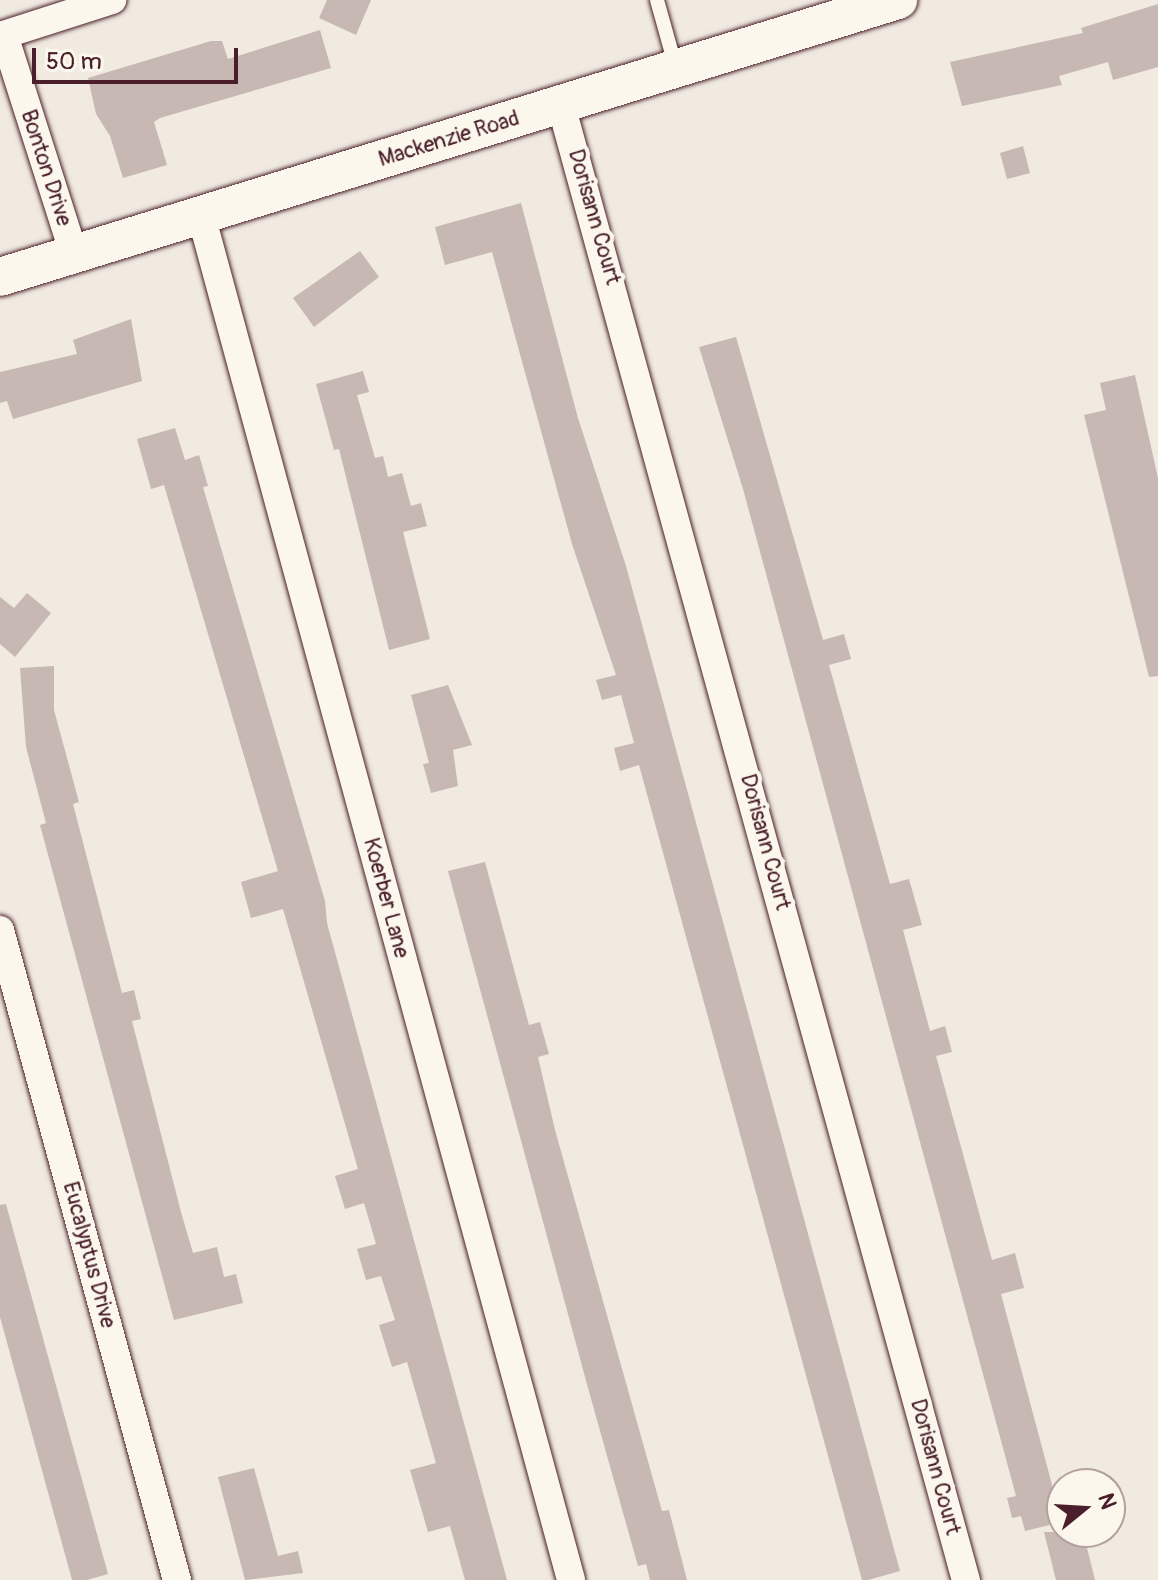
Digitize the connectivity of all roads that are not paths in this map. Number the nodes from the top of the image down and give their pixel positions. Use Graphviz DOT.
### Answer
graph roads {
  1 [pos="112,0"];
  2 [pos="657,0"];
  3 [pos="892,1"];
  4 [pos="2,36"];
  5 [pos="676,68"];
  6 [pos="561,105"];
  7 [pos="201,215"];
  8 [pos="74,254"];
  9 [pos="0,277"];
  10 [pos="0,930"];
  11 [pos="177,1580"];
  12 [pos="571,1580"];
  13 [pos="966,1580"];
  1 -- 4 [label="street, Bonton Drive"];
  2 -- 5 [label="lane"];
  3 -- 5 [label="main road, Mackenzie Road"];
  4 -- 8 [label="street, Bonton Drive"];
  5 -- 6 [label="main road, Mackenzie Road"];
  6 -- 7 [label="main road, Mackenzie Road"];
  6 -- 13 [label="street, Dorisann Court"];
  7 -- 8 [label="main road, Mackenzie Road"];
  7 -- 12 [label="street, Koerber Lane"];
  8 -- 9 [label="main road, Mackenzie Road"];
  10 -- 11 [label="street, Eucalyptus Drive"];
}
